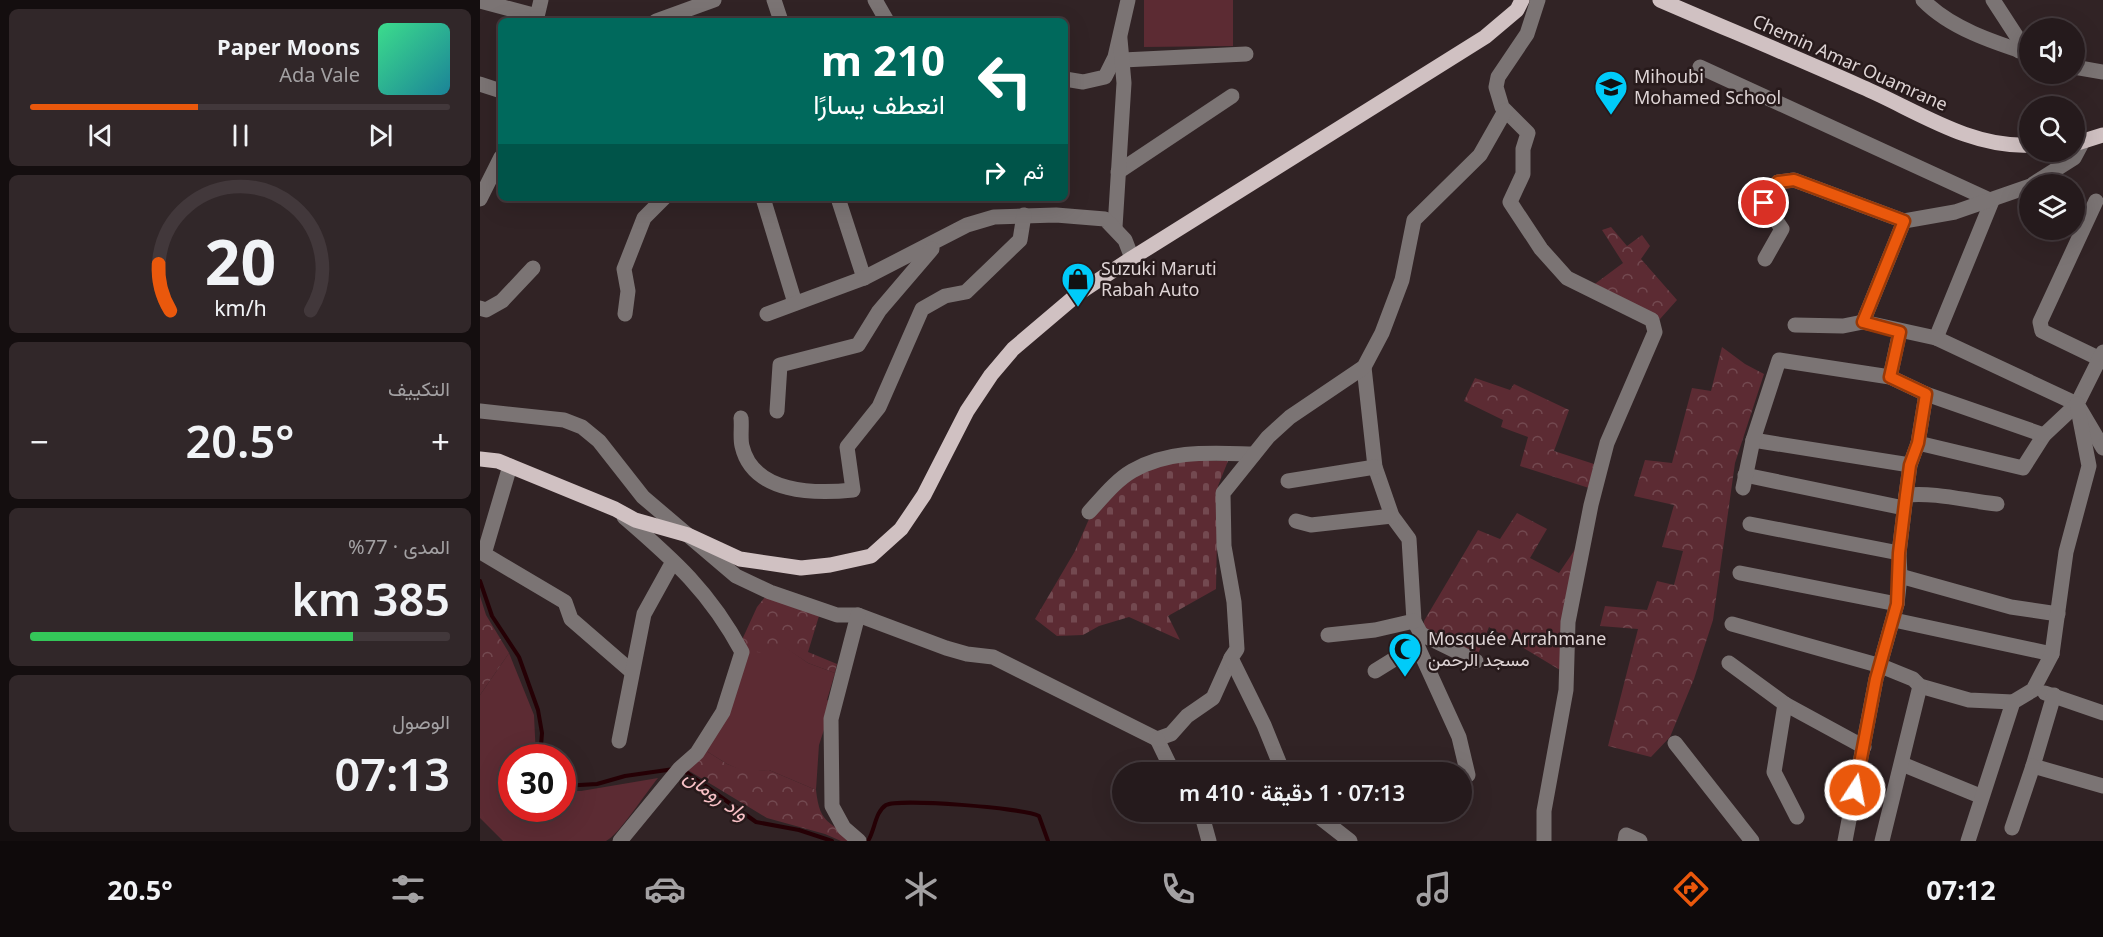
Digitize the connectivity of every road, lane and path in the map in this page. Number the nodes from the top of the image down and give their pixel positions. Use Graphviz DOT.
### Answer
graph roads {
  1 [pos="541,0"];
  2 [pos="714,0"];
  3 [pos="774,0"];
  4 [pos="875,0"];
  5 [pos="1128,0"];
  6 [pos="1522,0"];
  7 [pos="1538,0"];
  8 [pos="1923,0"];
  9 [pos="1993,0"];
  10 [pos="480,1"];
  11 [pos="1670,2"];
  12 [pos="537,18"];
  13 [pos="664,18"];
  14 [pos="780,18"];
  15 [pos="885,18"];
  16 [pos="1120,39"];
  17 [pos="2019,40"];
  18 [pos="2019,51"];
  19 [pos="1246,54"];
  20 [pos="1123,60"];
  21 [pos="1700,67"];
  22 [pos="2085,69"];
  23 [pos="2103,72"];
  24 [pos="1068,79"];
  25 [pos="480,84"];
  26 [pos="498,90"];
  27 [pos="1232,96"];
  28 [pos="1505,111"];
  29 [pos="2103,135"];
  30 [pos="2085,141"];
  31 [pos="2019,146"];
  32 [pos="2068,162"];
  33 [pos="498,163"];
  34 [pos="1118,172"];
  35 [pos="2049,174"];
  36 [pos="2019,190"];
  37 [pos="480,199"];
  38 [pos="660,201"];
  39 [pos="764,201"];
  40 [pos="839,201"];
  41 [pos="1992,201"];
  42 [pos="2096,201"];
  43 [pos="1024,215"];
  44 [pos="1904,221"];
  45 [pos="1115,227"];
  46 [pos="940,240"];
  47 [pos="1132,258"];
  48 [pos="1765,259"];
  49 [pos="533,268"];
  50 [pos="864,278"];
  51 [pos="795,303"];
  52 [pos="480,308"];
  53 [pos="625,314"];
  54 [pos="767,314"];
  55 [pos="1863,322"];
  56 [pos="1795,325"];
  57 [pos="1900,332"];
  58 [pos="1936,339"];
  59 [pos="2101,356"];
  60 [pos="1364,367"];
  61 [pos="1890,377"];
  62 [pos="1926,394"];
  63 [pos="2077,404"];
  64 [pos="480,411"];
  65 [pos="777,411"];
  66 [pos="741,418"];
  67 [pos="2044,435"];
  68 [pos="1753,440"];
  69 [pos="1918,443"];
  70 [pos="2103,448"];
  71 [pos="1254,454"];
  72 [pos="480,459"];
  73 [pos="1910,465"];
  74 [pos="510,466"];
  75 [pos="1375,466"];
  76 [pos="1288,482"];
  77 [pos="1905,502"];
  78 [pos="1997,504"];
  79 [pos="615,509"];
  80 [pos="1089,512"];
  81 [pos="1392,516"];
  82 [pos="1296,521"];
  83 [pos="1750,524"];
  84 [pos="688,535"];
  85 [pos="1899,553"];
  86 [pos="670,567"];
  87 [pos="1740,573"];
  88 [pos="1900,576"];
  89 [pos="1897,604"];
  90 [pos="2058,614"];
  91 [pos="858,615"];
  92 [pos="1894,620"];
  93 [pos="1414,621"];
  94 [pos="1732,624"];
  95 [pos="1328,635"];
  96 [pos="1419,640"];
  97 [pos="2052,654"];
  98 [pos="1231,658"];
  99 [pos="1476,662"];
  100 [pos="1729,663"];
  101 [pos="1881,666"];
  102 [pos="631,671"];
  103 [pos="1375,671"];
  104 [pos="1920,686"];
  105 [pos="2033,690"];
  106 [pos="2054,695"];
  107 [pos="2013,702"];
  108 [pos="1785,704"];
  109 [pos="2103,713"];
  110 [pos="1157,739"];
  111 [pos="619,741"];
  112 [pos="1676,742"];
  113 [pos="1864,747"];
  114 [pos="1168,762"];
  115 [pos="1279,762"];
  116 [pos="1465,762"];
  117 [pos="1902,764"];
  118 [pos="2033,766"];
  119 [pos="2103,786"];
  120 [pos="1980,796"];
  121 [pos="1797,816"];
  122 [pos="1204,822"];
  123 [pos="1326,822"];
  124 [pos="2012,828"];
  125 [pos="858,840"];
  126 [pos="1884,840"];
  127 [pos="620,841"];
  128 [pos="1209,841"];
  129 [pos="1350,841"];
  130 [pos="1544,841"];
  131 [pos="1625,841"];
  132 [pos="1640,841"];
  133 [pos="1752,841"];
  134 [pos="1845,841"];
  135 [pos="1968,841"];
  1 -- 12 [label="street"];
  2 -- 13 [label="street"];
  3 -- 14 [label="street"];
  4 -- 15 [label="street"];
  5 -- 16 [label="street"];
  6 -- 47 [label="main road"];
  7 -- 28 [label="street"];
  8 -- 18 [label="street"];
  9 -- 17 [label="street"];
  10 -- 12 [label="street"];
  11 -- 31 [label="main road, Chemin Amar Ouamrane"];
  16 -- 20 [label="street"];
  16 -- 24 [label="street"];
  19 -- 20 [label="street"];
  20 -- 34 [label="street"];
  21 -- 41 [label="street"];
  22 -- 23 [label="street"];
  25 -- 26 [label="street"];
  27 -- 34 [label="street"];
  28 -- 60 [label="street"];
  28 -- 130 [label="street"];
  29 -- 30 [label="main road"];
  32 -- 35 [label="street"];
  33 -- 37 [label="street"];
  34 -- 45 [label="street"];
  36 -- 41 [label="street"];
  38 -- 53 [label="street"];
  39 -- 51 [label="street"];
  40 -- 50 [label="street"];
  41 -- 44 [label="street"];
  41 -- 58 [label="street"];
  42 -- 59 [label="street"];
  43 -- 45 [label="street"];
  43 -- 46 [label="street"];
  43 -- 66 [label="street"];
  44 -- 48 [label="street"];
  44 -- 55 [label="street"];
  45 -- 47 [label="street"];
  46 -- 50 [label="street"];
  46 -- 65 [label="street"];
  47 -- 84 [label="main road"];
  49 -- 52 [label="street"];
  50 -- 51 [label="street"];
  51 -- 54 [label="street"];
  55 -- 56 [label="street"];
  55 -- 57 [label="street"];
  57 -- 58 [label="street"];
  57 -- 61 [label="street"];
  58 -- 63 [label="street"];
  59 -- 63 [label="street"];
  60 -- 71 [label="street"];
  60 -- 75 [label="street"];
  61 -- 62 [label="street"];
  61 -- 68 [label="street"];
  62 -- 67 [label="street"];
  62 -- 69 [label="street"];
  63 -- 67 [label="street"];
  63 -- 70 [label="street"];
  63 -- 90 [label="street"];
  64 -- 84 [label="street"];
  67 -- 69 [label="street"];
  68 -- 73 [label="street"];
  68 -- 77 [label="street"];
  69 -- 73 [label="street"];
  71 -- 80 [label="street"];
  71 -- 98 [label="street"];
  72 -- 74 [label="main road"];
  73 -- 77 [label="street"];
  74 -- 79 [label="main road"];
  74 -- 102 [label="street"];
  75 -- 76 [label="street"];
  75 -- 81 [label="street"];
  77 -- 78 [label="street"];
  77 -- 85 [label="street"];
  79 -- 84 [label="main road"];
  79 -- 127 [label="street"];
  81 -- 82 [label="street"];
  81 -- 93 [label="street"];
  83 -- 85 [label="street"];
  84 -- 91 [label="street"];
  85 -- 88 [label="street"];
  86 -- 102 [label="street"];
  87 -- 89 [label="street"];
  88 -- 89 [label="street"];
  88 -- 90 [label="street"];
  89 -- 92 [label="street"];
  90 -- 97 [label="street"];
  91 -- 110 [label="street"];
  91 -- 125 [label="street"];
  92 -- 97 [label="street"];
  92 -- 101 [label="street"];
  93 -- 95 [label="street"];
  93 -- 96 [label="street"];
  94 -- 101 [label="street"];
  96 -- 99 [label="street"];
  96 -- 103 [label="street"];
  96 -- 116 [label="street"];
  97 -- 105 [label="street"];
  98 -- 110 [label="street"];
  98 -- 115 [label="street"];
  100 -- 108 [label="street"];
  101 -- 104 [label="street"];
  101 -- 113 [label="street"];
  102 -- 111 [label="street"];
  104 -- 107 [label="street"];
  104 -- 117 [label="street"];
  105 -- 106 [label="street"];
  105 -- 107 [label="street"];
  106 -- 109 [label="street"];
  106 -- 118 [label="street"];
  107 -- 120 [label="street"];
  108 -- 113 [label="street"];
  108 -- 121 [label="street"];
  110 -- 114 [label="street"];
  112 -- 133 [label="street"];
  113 -- 134 [label="street"];
  117 -- 120 [label="street"];
  117 -- 126 [label="street"];
  118 -- 119 [label="street"];
  118 -- 124 [label="street"];
  120 -- 135 [label="street"];
  122 -- 128 [label="street"];
  123 -- 129 [label="street"];
  131 -- 132 [label="street"];
}
